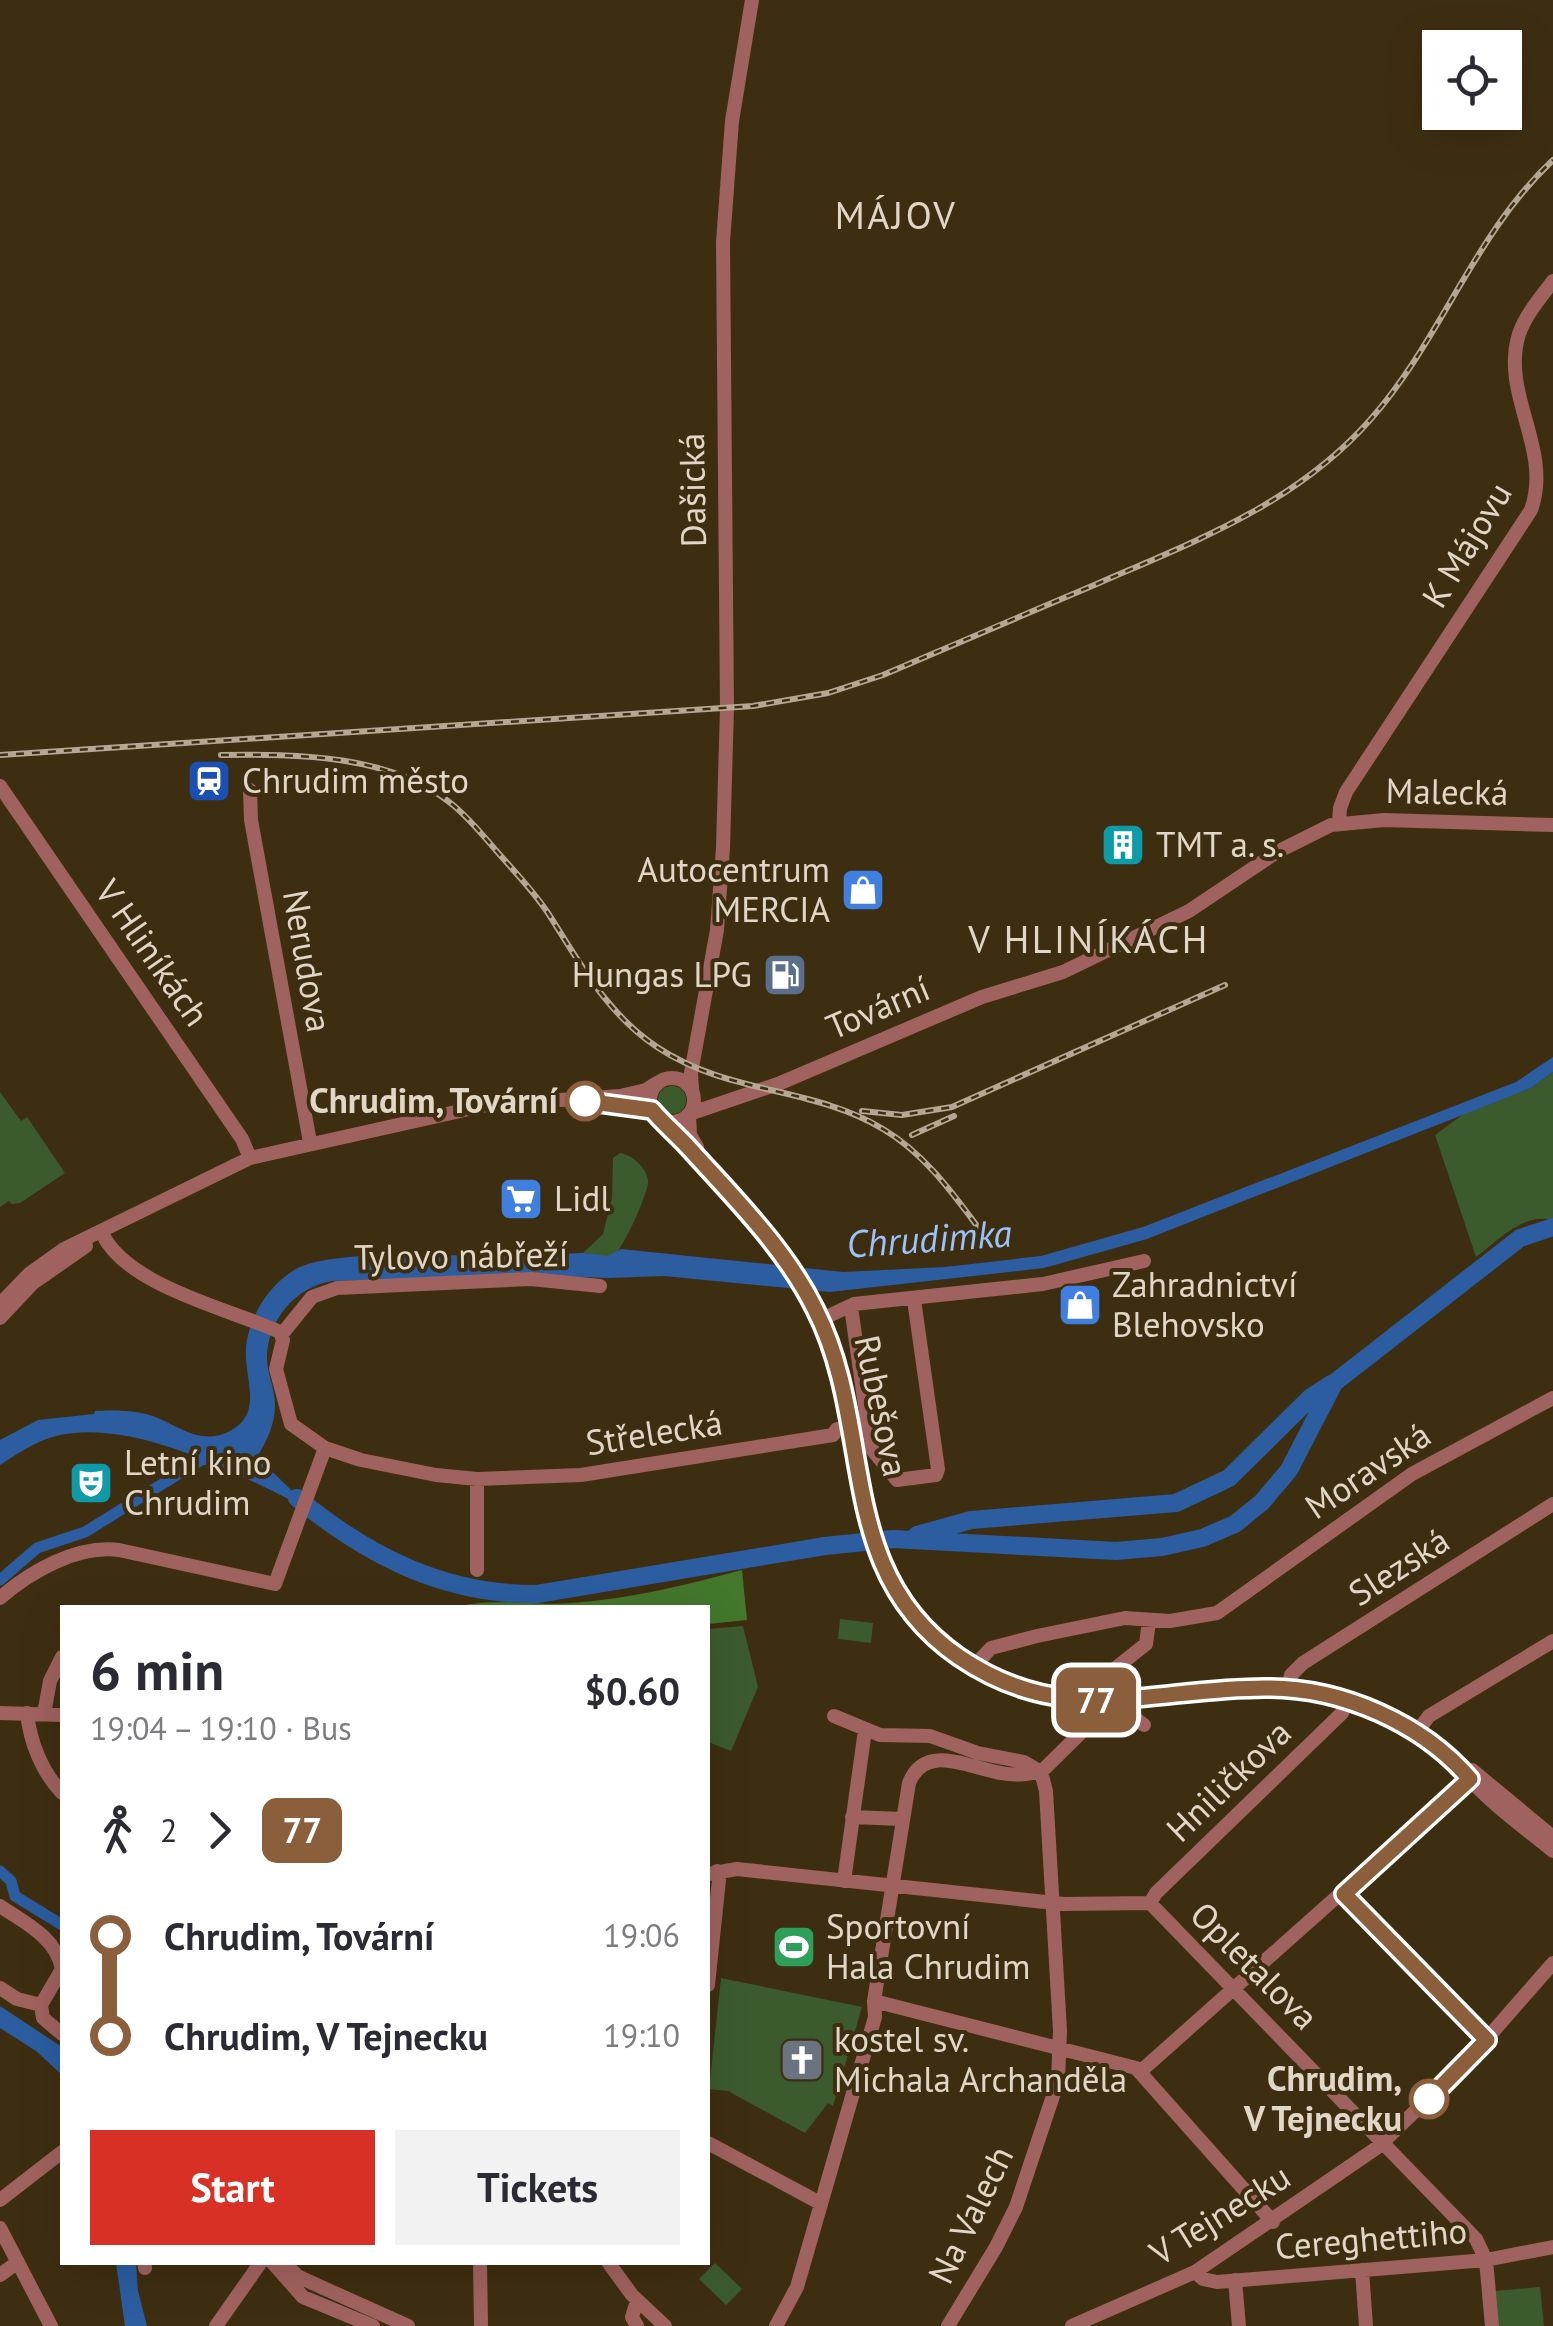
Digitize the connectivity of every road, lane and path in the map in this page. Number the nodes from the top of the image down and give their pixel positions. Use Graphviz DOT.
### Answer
graph roads {
  1 [pos="752,0"];
  2 [pos="1553,281"];
  3 [pos="0,786"];
  4 [pos="250,790"];
  5 [pos="1340,822"];
  6 [pos="1553,824"];
  7 [pos="708,981"];
  8 [pos="662,1081"];
  9 [pos="692,1089"];
  10 [pos="761,1090"];
  11 [pos="566,1099"];
  12 [pos="658,1115"];
  13 [pos="689,1115"];
  14 [pos="310,1142"];
  15 [pos="250,1158"];
  16 [pos="102,1233"];
  17 [pos="788,1258"];
  18 [pos="1144,1261"];
  19 [pos="600,1286"];
  20 [pos="914,1300"];
  21 [pos="0,1304"];
  22 [pos="852,1314"];
  23 [pos="0,1318"];
  24 [pos="824,1318"];
  25 [pos="279,1332"];
  26 [pos="1553,1398"];
  27 [pos="837,1430"];
  28 [pos="325,1448"];
  29 [pos="476,1479"];
  30 [pos="1553,1504"];
  31 [pos="478,1570"];
  32 [pos="0,1598"];
  33 [pos="1148,1621"];
  34 [pos="1553,1641"];
  35 [pos="60,1662"];
  36 [pos="976,1662"];
  37 [pos="1098,1682"];
  38 [pos="1288,1686"];
  39 [pos="1348,1700"];
  40 [pos="0,1712"];
  41 [pos="27,1713"];
  42 [pos="44,1714"];
  43 [pos="60,1716"];
  44 [pos="834,1716"];
  45 [pos="1144,1725"];
  46 [pos="865,1730"];
  47 [pos="1417,1731"];
  48 [pos="1041,1772"];
  49 [pos="1473,1776"];
  50 [pos="60,1790"];
  51 [pos="852,1817"];
  52 [pos="902,1819"];
  53 [pos="1553,1836"];
  54 [pos="1553,1851"];
  55 [pos="712,1872"];
  56 [pos="844,1881"];
  57 [pos="890,1884"];
  58 [pos="1344,1894"];
  59 [pos="1053,1902"];
  60 [pos="1150,1903"];
  61 [pos="0,1906"];
  62 [pos="1553,1963"];
  63 [pos="60,1964"];
  64 [pos="710,1966"];
  65 [pos="60,1973"];
  66 [pos="0,1988"];
  67 [pos="1234,1988"];
  68 [pos="874,2002"];
  69 [pos="42,2005"];
  70 [pos="60,2032"];
  71 [pos="1487,2040"];
  72 [pos="1060,2048"];
  73 [pos="1140,2072"];
  74 [pos="1385,2142"];
  75 [pos="710,2144"];
  76 [pos="60,2154"];
  77 [pos="0,2200"];
  78 [pos="820,2203"];
  79 [pos="1273,2222"];
  80 [pos="0,2228"];
  81 [pos="1553,2247"];
  82 [pos="1486,2260"];
  83 [pos="18,2262"];
  84 [pos="258,2265"];
  85 [pos="275,2265"];
  86 [pos="286,2265"];
  87 [pos="480,2265"];
  88 [pos="610,2265"];
  89 [pos="1362,2270"];
  90 [pos="1195,2272"];
  91 [pos="0,2274"];
  92 [pos="1236,2280"];
  93 [pos="637,2301"];
  94 [pos="51,2326"];
  95 [pos="216,2326"];
  96 [pos="374,2326"];
  97 [pos="408,2326"];
  98 [pos="481,2326"];
  99 [pos="637,2326"];
  100 [pos="664,2326"];
  101 [pos="776,2326"];
  102 [pos="948,2326"];
  103 [pos="1072,2326"];
  104 [pos="1239,2326"];
  105 [pos="1366,2326"];
  106 [pos="1492,2326"];
  1 -- 7 [label="street, Dašická"];
  2 -- 5 [label="street, K Májovu"];
  3 -- 15 [label="street, V Hliníkách"];
  4 -- 14 [label="street, Nerudova"];
  5 -- 6 [label="street, Malecká"];
  5 -- 10 [label="street, Tovární"];
  7 -- 8 [label="street, Dašická"];
  7 -- 9 [label="street, Dašická"];
  8 -- 9 [label="street"];
  8 -- 11 [label="street"];
  8 -- 12 [label="street"];
  9 -- 10 [label="street, Tovární"];
  9 -- 13 [label="street"];
  10 -- 13 [label="street, Tovární"];
  11 -- 12 [label="street"];
  11 -- 14 [label="street"];
  12 -- 13 [label="street"];
  12 -- 17 [label="street, Rubešova"];
  13 -- 17 [label="street, Rubešova"];
  14 -- 15 [label="street"];
  15 -- 16 [label="street"];
  16 -- 21 [label="street"];
  16 -- 23 [label="street"];
  16 -- 25 [label="street"];
  17 -- 24 [label="street, Rubešova"];
  18 -- 20 [label="street"];
  19 -- 25 [label="street, Tylovo nábřeží"];
  20 -- 22 [label="street"];
  20 -- 24 [label="street"];
  24 -- 36 [label="street, Rubešova"];
  25 -- 28 [label="street, Střelecká"];
  26 -- 33 [label="street, Moravská"];
  27 -- 29 [label="street, Střelecká"];
  28 -- 29 [label="street, Střelecká"];
  28 -- 32 [label="street"];
  29 -- 31 [label="street"];
  30 -- 38 [label="street, Slezská"];
  33 -- 36 [label="street"];
  33 -- 37 [label="street"];
  34 -- 47 [label="street"];
  35 -- 42 [label="street"];
  36 -- 38 [label="street, Rubešova"];
  38 -- 39 [label="street"];
  38 -- 47 [label="street"];
  39 -- 47 [label="street"];
  39 -- 60 [label="street, Hniličkova"];
  40 -- 41 [label="street"];
  41 -- 42 [label="street"];
  41 -- 50 [label="street"];
  42 -- 43 [label="street"];
  44 -- 46 [label="street"];
  45 -- 48 [label="street"];
  46 -- 48 [label="street"];
  46 -- 51 [label="street"];
  47 -- 49 [label="street"];
  48 -- 52 [label="street"];
  48 -- 59 [label="street, Na Valech"];
  49 -- 53 [label="street"];
  49 -- 54 [label="street"];
  49 -- 58 [label="street"];
  51 -- 52 [label="street"];
  51 -- 56 [label="street"];
  52 -- 57 [label="street"];
  55 -- 56 [label="street, Opletalova"];
  55 -- 64 [label="street"];
  56 -- 57 [label="street, Opletalova"];
  57 -- 59 [label="street, Opletalova"];
  57 -- 68 [label="street"];
  58 -- 67 [label="street"];
  58 -- 71 [label="street"];
  59 -- 60 [label="street, Opletalova"];
  59 -- 72 [label="street, Na Valech"];
  60 -- 67 [label="street, Opletalova"];
  61 -- 63 [label="street"];
  62 -- 71 [label="street, V Tejnecku"];
  65 -- 69 [label="street"];
  66 -- 69 [label="street"];
  67 -- 73 [label="street"];
  67 -- 74 [label="street, Opletalova"];
  68 -- 72 [label="street"];
  68 -- 78 [label="street"];
  69 -- 70 [label="street"];
  71 -- 74 [label="street, V Tejnecku"];
  72 -- 73 [label="street"];
  72 -- 102 [label="street, Na Valech"];
  73 -- 79 [label="street"];
  74 -- 79 [label="street, V Tejnecku"];
  74 -- 82 [label="street, Opletalova"];
  75 -- 78 [label="street"];
  76 -- 77 [label="street"];
  78 -- 101 [label="street"];
  79 -- 90 [label="street, V Tejnecku"];
  80 -- 83 [label="street"];
  81 -- 82 [label="street, Cereghettiho"];
  82 -- 89 [label="street, Cereghettiho"];
  82 -- 106 [label="street"];
  83 -- 91 [label="street"];
  83 -- 94 [label="street"];
  84 -- 95 [label="street"];
  85 -- 96 [label="street"];
  86 -- 97 [label="street"];
  87 -- 98 [label="street"];
  88 -- 93 [label="street"];
  89 -- 92 [label="street, Cereghettiho"];
  89 -- 105 [label="street"];
  90 -- 92 [label="street, Cereghettiho"];
  90 -- 103 [label="street, V Tejnecku"];
  92 -- 104 [label="street"];
  93 -- 99 [label="street"];
  93 -- 100 [label="street"];
}
